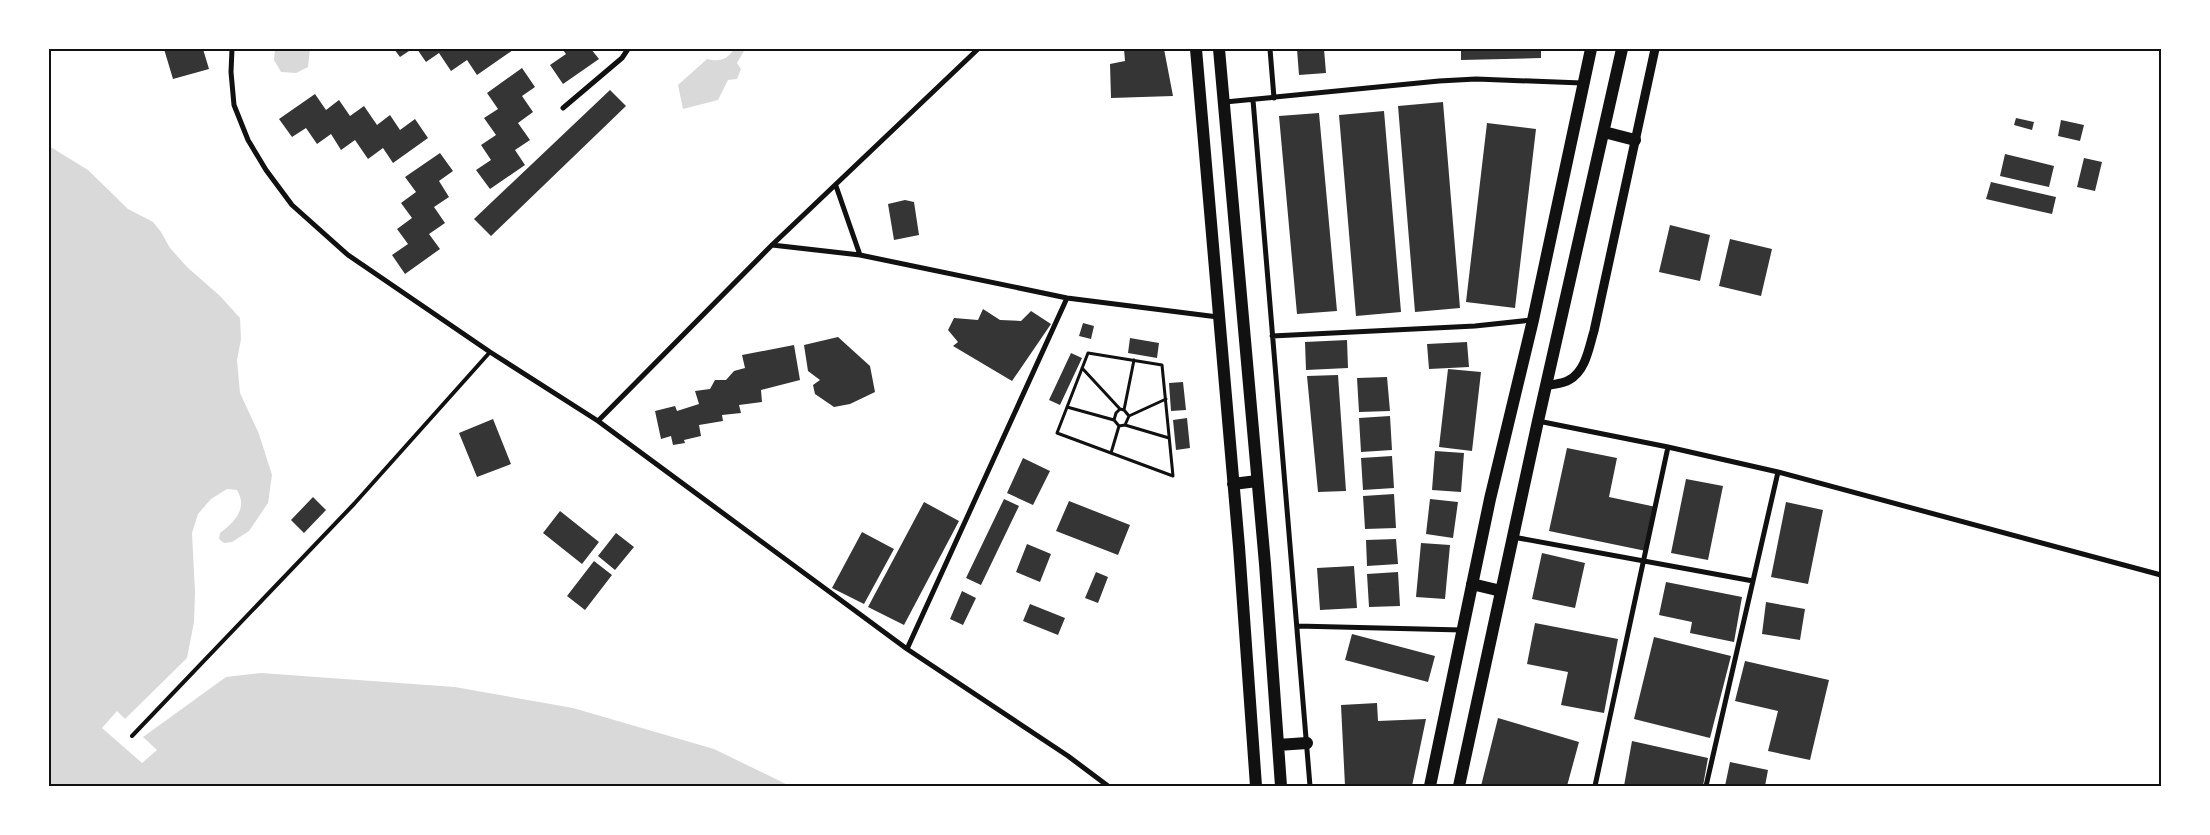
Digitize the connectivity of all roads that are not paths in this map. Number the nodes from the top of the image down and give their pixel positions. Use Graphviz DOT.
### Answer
graph roads {
  1 [pos="232,49"];
  2 [pos="628,49"];
  3 [pos="978,49"];
  4 [pos="1196,49"];
  5 [pos="1219,49"];
  6 [pos="1270,49"];
  7 [pos="1591,49"];
  8 [pos="1622,49"];
  9 [pos="1655,49"];
  10 [pos="1583,83"];
  11 [pos="1274,98"];
  12 [pos="1253,100"];
  13 [pos="1224,102"];
  14 [pos="562,108"];
  15 [pos="1604,132"];
  16 [pos="1634,140"];
  17 [pos="836,186"];
  18 [pos="772,245"];
  19 [pos="860,256"];
  20 [pos="1067,298"];
  21 [pos="1218,317"];
  22 [pos="1533,320"];
  23 [pos="1272,336"];
  24 [pos="490,352"];
  25 [pos="1546,386"];
  26 [pos="598,421"];
  27 [pos="1538,421"];
  28 [pos="1668,447"];
  29 [pos="1778,472"];
  30 [pos="1258,481"];
  31 [pos="1233,484"];
  32 [pos="1513,537"];
  33 [pos="1645,561"];
  34 [pos="2161,575"];
  35 [pos="1753,581"];
  36 [pos="1472,584"];
  37 [pos="1501,591"];
  38 [pos="1297,626"];
  39 [pos="1463,630"];
  40 [pos="907,649"];
  41 [pos="132,736"];
  42 [pos="1307,743"];
  43 [pos="1278,746"];
  44 [pos="1108,786"];
  45 [pos="1256,786"];
  46 [pos="1281,786"];
  47 [pos="1310,786"];
  48 [pos="1430,786"];
  49 [pos="1459,786"];
  50 [pos="1595,786"];
  51 [pos="1706,786"];
  1 -- 24 [label="street"];
  2 -- 14 [label="street"];
  3 -- 17 [label="street"];
  4 -- 21 [label="main road"];
  5 -- 13 [label="main road"];
  6 -- 11 [label="street"];
  7 -- 10 [label="main road"];
  8 -- 15 [label="main road"];
  9 -- 16 [label="street"];
  10 -- 11 [label="street"];
  10 -- 22 [label="main road"];
  11 -- 12 [label="street"];
  12 -- 13 [label="street"];
  12 -- 23 [label="street"];
  13 -- 30 [label="main road"];
  15 -- 16 [label="main road"];
  15 -- 25 [label="main road"];
  16 -- 25 [label="street"];
  17 -- 18 [label="street"];
  17 -- 19 [label="street"];
  18 -- 19 [label="street"];
  18 -- 26 [label="street"];
  19 -- 20 [label="street"];
  20 -- 21 [label="street"];
  20 -- 40 [label="street"];
  21 -- 31 [label="main road"];
  22 -- 23 [label="street"];
  22 -- 36 [label="main road"];
  23 -- 38 [label="street"];
  24 -- 26 [label="street"];
  24 -- 41 [label="lane"];
  25 -- 27 [label="main road"];
  26 -- 40 [label="street"];
  27 -- 28 [label="street"];
  27 -- 32 [label="main road"];
  28 -- 29 [label="street"];
  28 -- 33 [label="street"];
  29 -- 34 [label="street"];
  29 -- 35 [label="street"];
  30 -- 31 [label="main road"];
  30 -- 43 [label="main road"];
  31 -- 45 [label="main road"];
  32 -- 33 [label="street"];
  32 -- 37 [label="main road"];
  33 -- 35 [label="street"];
  33 -- 50 [label="street"];
  35 -- 51 [label="street"];
  36 -- 37 [label="main road"];
  36 -- 39 [label="main road"];
  37 -- 49 [label="main road"];
  38 -- 39 [label="street"];
  38 -- 42 [label="street"];
  39 -- 48 [label="main road"];
  40 -- 44 [label="street"];
  42 -- 43 [label="main road"];
  42 -- 47 [label="street"];
  43 -- 46 [label="main road"];
}
